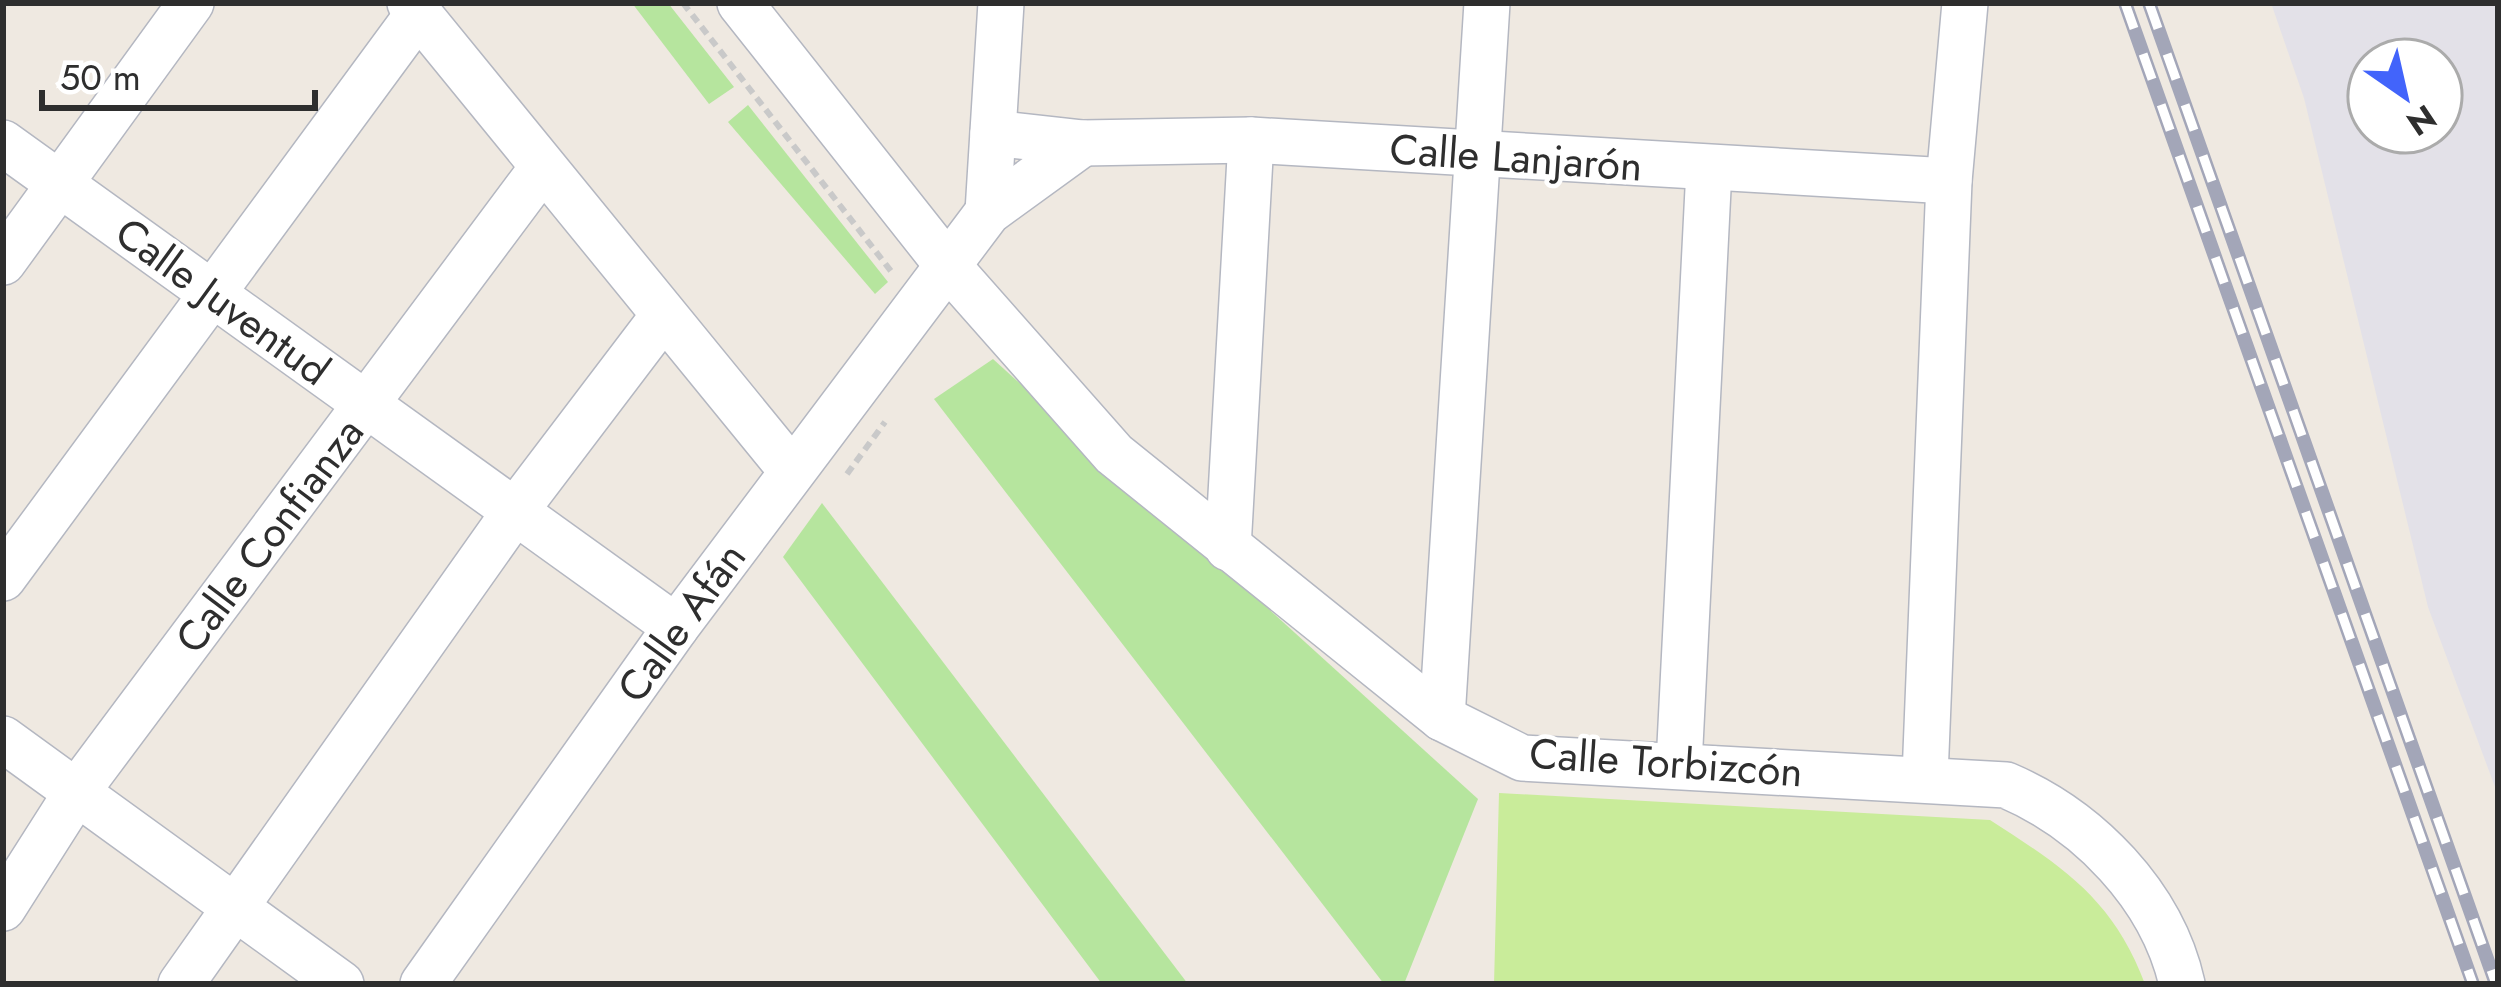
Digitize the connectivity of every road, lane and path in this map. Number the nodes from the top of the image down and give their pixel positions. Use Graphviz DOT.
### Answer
graph roads {
  1 [pos="191,3"];
  2 [pos="682,3"];
  3 [pos="740,3"];
  4 [pos="1001,3"];
  5 [pos="1487,3"];
  6 [pos="1965,3"];
  7 [pos="414,8"];
  8 [pos="993,133"];
  9 [pos="1251,140"];
  10 [pos="3,143"];
  11 [pos="1083,143"];
  12 [pos="1474,155"];
  13 [pos="543,167"];
  14 [pos="1709,169"];
  15 [pos="1949,181"];
  16 [pos="58,184"];
  17 [pos="988,212"];
  18 [pos="3,262"];
  19 [pos="948,266"];
  20 [pos="211,290"];
  21 [pos="917,305"];
  22 [pos="664,315"];
  23 [pos="366,405"];
  24 [pos="891,413"];
  25 [pos="792,470"];
  26 [pos="839,482"];
  27 [pos="516,510"];
  28 [pos="1228,548"];
  29 [pos="3,578"];
  30 [pos="676,627"];
  31 [pos="1442,718"];
  32 [pos="3,739"];
  33 [pos="1679,765"];
  34 [pos="1925,777"];
  35 [pos="78,790"];
  36 [pos="232,906"];
  37 [pos="3,908"];
  38 [pos="182,984"];
  39 [pos="341,984"];
  40 [pos="423,984"];
  41 [pos="2182,984"];
  1 -- 16 [label="street"];
  2 -- 21 [label="path"];
  3 -- 19 [label="street, Calle Torbizcón"];
  4 -- 8 [label="street"];
  5 -- 12 [label="street"];
  6 -- 15 [label="street"];
  7 -- 13 [label="street"];
  7 -- 20 [label="street"];
  8 -- 11 [label="street, Calle Lanjarón"];
  8 -- 17 [label="street"];
  9 -- 11 [label="street, Calle Lanjarón"];
  9 -- 12 [label="street, Calle Lanjarón"];
  9 -- 28 [label="street"];
  10 -- 16 [label="street, Calle Juventud"];
  11 -- 17 [label="street"];
  12 -- 14 [label="street, Calle Lanjarón"];
  12 -- 31 [label="street"];
  13 -- 22 [label="street"];
  13 -- 23 [label="street, Calle Confianza"];
  14 -- 15 [label="street, Calle Lanjarón"];
  14 -- 33 [label="street"];
  15 -- 34 [label="street"];
  16 -- 18 [label="street"];
  16 -- 20 [label="street, Calle Juventud"];
  17 -- 19 [label="street"];
  19 -- 21 [label="street, Calle Afán"];
  19 -- 28 [label="street, Calle Torbizcón"];
  20 -- 23 [label="street, Calle Juventud"];
  20 -- 29 [label="street"];
  21 -- 25 [label="street, Calle Afán"];
  22 -- 25 [label="street"];
  22 -- 27 [label="street"];
  23 -- 27 [label="street, Calle Juventud"];
  23 -- 35 [label="street, Calle Confianza"];
  24 -- 26 [label="path"];
  25 -- 30 [label="street, Calle Afán"];
  27 -- 30 [label="street, Calle Juventud"];
  27 -- 36 [label="street"];
  28 -- 31 [label="street, Calle Torbizcón"];
  30 -- 40 [label="street, Calle Afán"];
  31 -- 33 [label="street, Calle Torbizcón"];
  32 -- 35 [label="street"];
  33 -- 34 [label="street, Calle Torbizcón"];
  34 -- 41 [label="street, Calle Torbizcón"];
  35 -- 36 [label="street"];
  35 -- 37 [label="street, Calle Confianza"];
  36 -- 38 [label="street"];
  36 -- 39 [label="street"];
}
